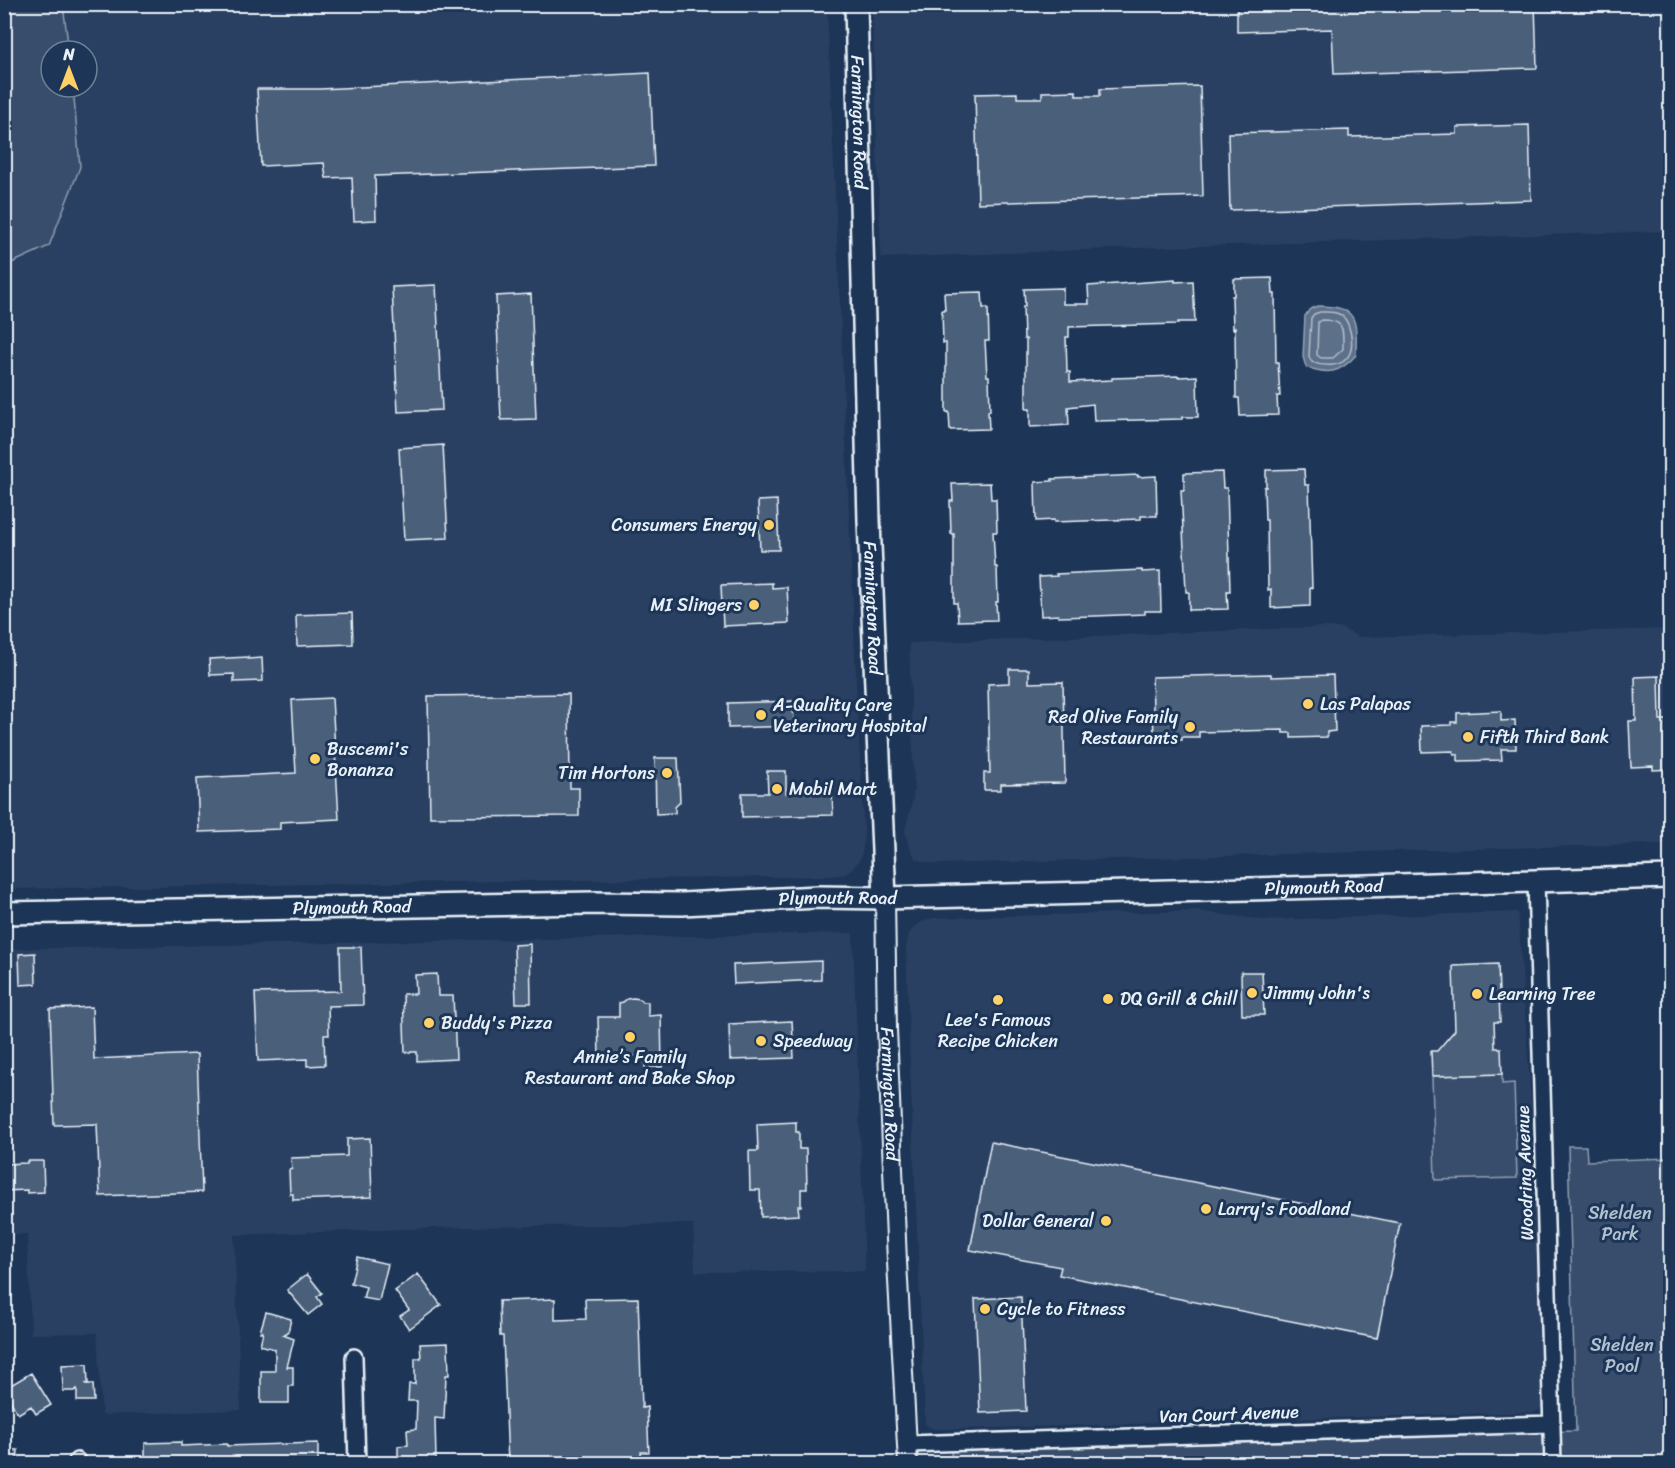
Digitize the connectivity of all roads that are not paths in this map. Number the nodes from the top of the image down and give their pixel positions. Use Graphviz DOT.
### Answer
graph roads {
  1 [pos="856,4"];
  2 [pos="1671,877"];
  3 [pos="1536,881"];
  4 [pos="885,898"];
  5 [pos="4,913"];
  6 [pos="354,1357"];
  7 [pos="1552,1424"];
  8 [pos="908,1444"];
  9 [pos="357,1464"];
  10 [pos="908,1464"];
  11 [pos="1553,1464"];
  1 -- 4 [label="main road, Farmington Road"];
  2 -- 3 [label="main road, Plymouth Road"];
  3 -- 4 [label="main road, Plymouth Road"];
  3 -- 7 [label="street, Woodring Avenue"];
  4 -- 5 [label="main road, Plymouth Road"];
  4 -- 8 [label="street, Farmington Road"];
  6 -- 9 [label="street"];
  7 -- 8 [label="street, Van Court Avenue"];
  7 -- 11 [label="street, Woodring Avenue"];
  8 -- 10 [label="street, Farmington Road"];
}
